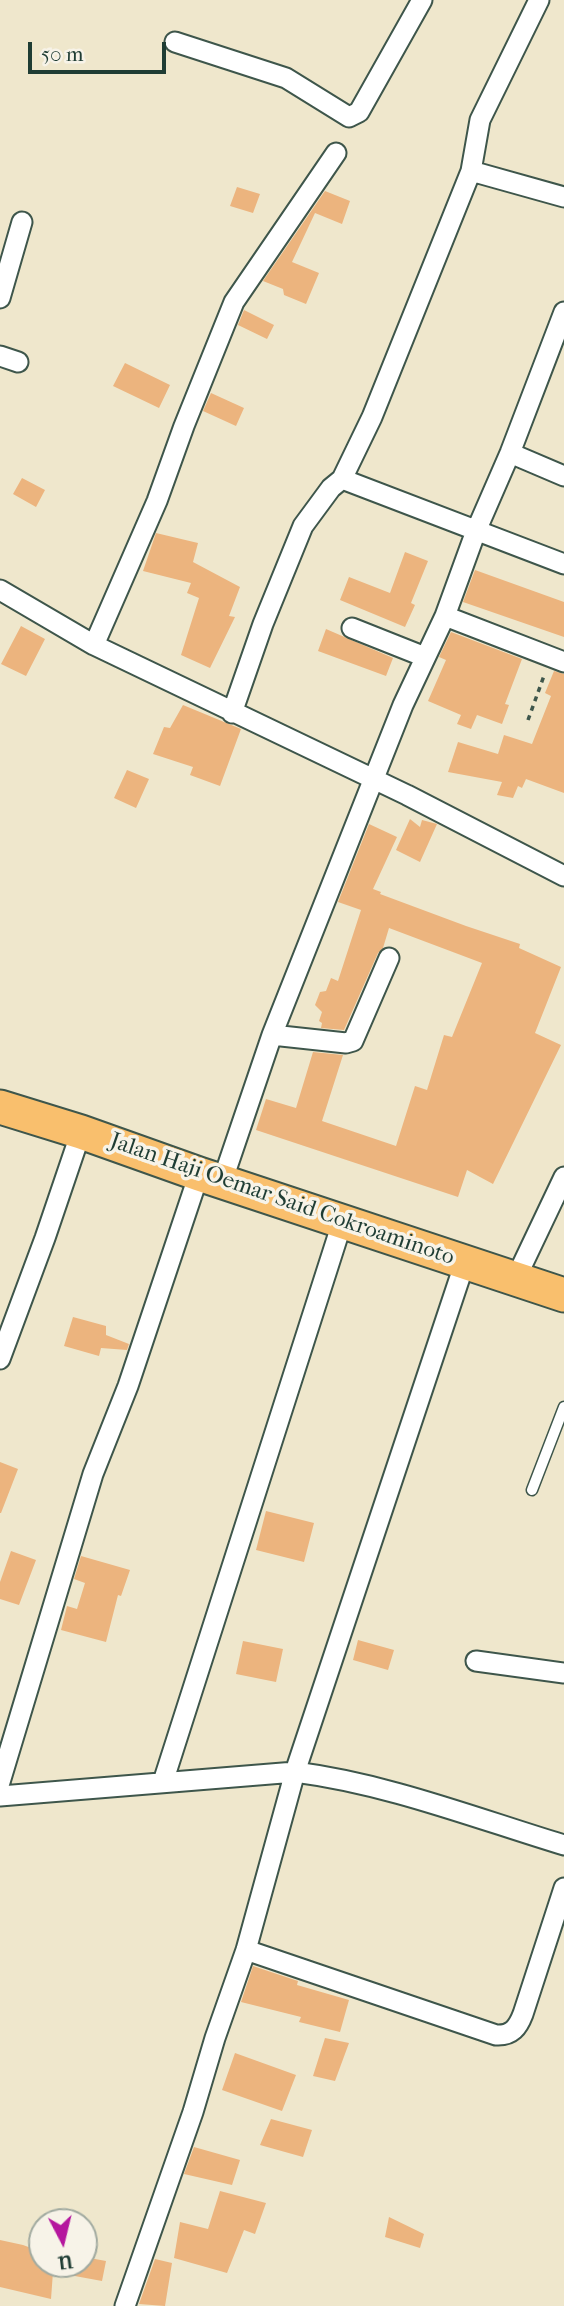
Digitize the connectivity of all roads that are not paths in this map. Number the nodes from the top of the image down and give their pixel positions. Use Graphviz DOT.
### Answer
graph roads {
  1 [pos="422,0"];
  2 [pos="539,0"];
  3 [pos="175,42"];
  4 [pos="336,153"];
  5 [pos="471,171"];
  6 [pos="564,197"];
  7 [pos="22,222"];
  8 [pos="0,298"];
  9 [pos="564,312"];
  10 [pos="510,453"];
  11 [pos="564,475"];
  12 [pos="342,479"];
  13 [pos="476,531"];
  14 [pos="564,564"];
  15 [pos="0,590"];
  16 [pos="445,616"];
  17 [pos="352,628"];
  18 [pos="94,645"];
  19 [pos="425,657"];
  20 [pos="557,660"];
  21 [pos="232,713"];
  22 [pos="375,780"];
  23 [pos="562,869"];
  24 [pos="389,958"];
  25 [pos="272,1035"];
  26 [pos="0,1107"];
  27 [pos="81,1132"];
  28 [pos="564,1177"];
  29 [pos="210,1178"];
  30 [pos="342,1220"];
  31 [pos="465,1262"];
  32 [pos="516,1278"];
  33 [pos="564,1295"];
  34 [pos="0,1359"];
  35 [pos="564,1407"];
  36 [pos="532,1490"];
  37 [pos="476,1661"];
  38 [pos="564,1673"];
  39 [pos="295,1772"];
  40 [pos="0,1782"];
  41 [pos="163,1782"];
  42 [pos="0,1796"];
  43 [pos="564,1845"];
  44 [pos="564,1888"];
  45 [pos="246,1950"];
  46 [pos="125,2306"];
  1 -- 3 [label="street"];
  2 -- 5 [label="street"];
  4 -- 18 [label="street"];
  5 -- 6 [label="street"];
  5 -- 12 [label="street"];
  7 -- 8 [label="street"];
  9 -- 10 [label="street"];
  10 -- 11 [label="street"];
  10 -- 13 [label="street"];
  12 -- 13 [label="street"];
  12 -- 21 [label="street"];
  13 -- 14 [label="street"];
  13 -- 16 [label="street"];
  15 -- 18 [label="street"];
  16 -- 19 [label="street"];
  16 -- 20 [label="street"];
  17 -- 19 [label="street"];
  18 -- 21 [label="street"];
  19 -- 22 [label="street"];
  21 -- 22 [label="street"];
  22 -- 23 [label="street"];
  22 -- 25 [label="street"];
  24 -- 25 [label="street"];
  25 -- 29 [label="street"];
  26 -- 27 [label="highway, Jalan Haji Oemar Said Cokroaminoto"];
  27 -- 29 [label="highway, Jalan Haji Oemar Said Cokroaminoto"];
  27 -- 34 [label="street"];
  28 -- 32 [label="street"];
  29 -- 30 [label="highway, Jalan Haji Oemar Said Cokroaminoto"];
  29 -- 40 [label="street"];
  30 -- 31 [label="highway, Jalan Haji Oemar Said Cokroaminoto"];
  30 -- 41 [label="street"];
  31 -- 32 [label="highway, Jalan Haji Oemar Said Cokroaminoto"];
  31 -- 39 [label="street"];
  32 -- 33 [label="highway, Jalan Haji Oemar Said Cokroaminoto"];
  35 -- 36 [label="lane"];
  37 -- 38 [label="street"];
  39 -- 41 [label="street"];
  39 -- 43 [label="street"];
  39 -- 45 [label="street"];
  41 -- 42 [label="street"];
  44 -- 45 [label="street"];
  45 -- 46 [label="street"];
}
